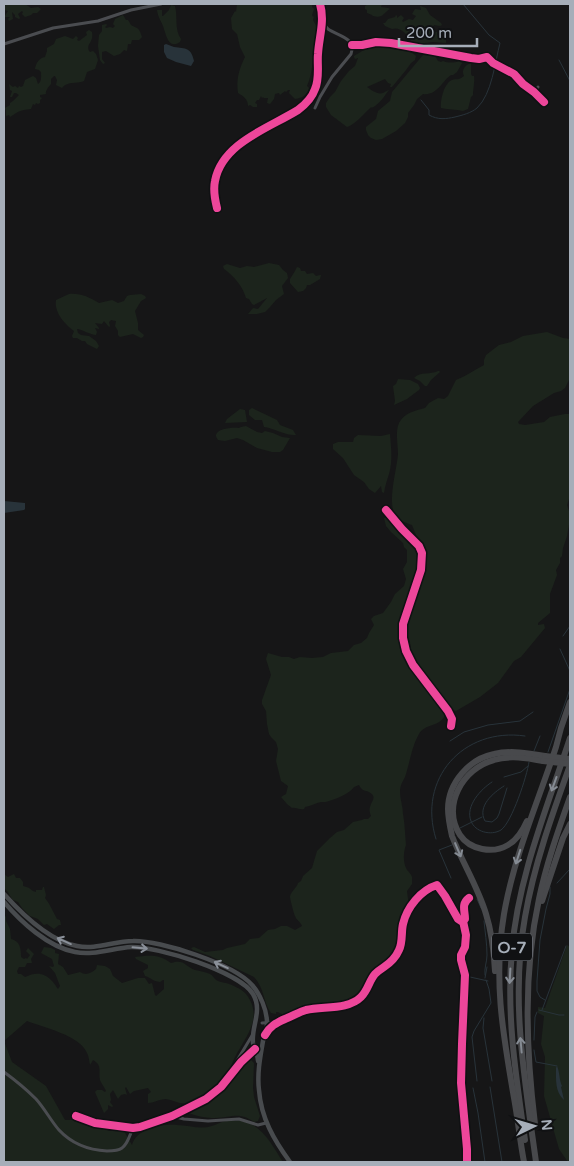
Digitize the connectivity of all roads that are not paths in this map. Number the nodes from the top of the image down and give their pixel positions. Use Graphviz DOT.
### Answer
graph roads {
  1 [pos="161,4"];
  2 [pos="320,4"];
  3 [pos="322,22"];
  4 [pos="4,44"];
  5 [pos="352,44"];
  6 [pos="538,87"];
  7 [pos="531,90"];
  8 [pos="544,102"];
  9 [pos="315,108"];
  10 [pos="217,208"];
  11 [pos="386,510"];
  12 [pos="570,702"];
  13 [pos="451,726"];
  14 [pos="561,728"];
  15 [pos="570,738"];
  16 [pos="544,758"];
  17 [pos="570,759"];
  18 [pos="570,765"];
  19 [pos="570,797"];
  20 [pos="570,824"];
  21 [pos="4,894"];
  22 [pos="468,898"];
  23 [pos="4,902"];
  24 [pos="463,921"];
  25 [pos="528,1012"];
  26 [pos="278,1022"];
  27 [pos="265,1025"];
  28 [pos="255,1031"];
  29 [pos="263,1036"];
  30 [pos="504,1042"];
  31 [pos="255,1049"];
  32 [pos="249,1054"];
  33 [pos="257,1054"];
  34 [pos="259,1068"];
  35 [pos="4,1072"];
  36 [pos="232,1073"];
  37 [pos="76,1116"];
  38 [pos="172,1116"];
  39 [pos="266,1123"];
  40 [pos="134,1128"];
  41 [pos="290,1162"];
  42 [pos="467,1162"];
  43 [pos="524,1162"];
  44 [pos="528,1162"];
  45 [pos="536,1162"];
  46 [pos="540,1162"];
  1 -- 4 [label="street"];
  2 -- 3 [label="street"];
  3 -- 5 [label="street"];
  3 -- 10 [label="street"];
  5 -- 7 [label="street"];
  5 -- 9 [label="street"];
  6 -- 7 [label="street"];
  7 -- 8 [label="street"];
  11 -- 13 [label="street"];
  12 -- 14 [label="highway"];
  14 -- 16 [label="highway"];
  14 -- 30 [label="highway, one-way"];
  15 -- 44 [label="highway, O-7, one-way"];
  16 -- 17 [label="highway, bridge"];
  16 -- 18 [label="highway, bridge"];
  16 -- 30 [label="highway, one-way"];
  45 -- 18 [label="highway, O-7, one-way"];
  19 -- 25 [label="highway"];
  20 -- 25 [label="highway"];
  27 -- 21 [label="main road, one-way"];
  22 -- 24 [label="street"];
  23 -- 28 [label="main road, one-way"];
  24 -- 26 [label="street"];
  24 -- 42 [label="street"];
  25 -- 46 [label="highway"];
  26 -- 27 [label="street"];
  26 -- 29 [label="street"];
  27 -- 28 [label="main road"];
  27 -- 29 [label="main road"];
  28 -- 29 [label="main road"];
  28 -- 31 [label="main road"];
  28 -- 36 [label="street"];
  29 -- 31 [label="main road"];
  29 -- 34 [label="main road"];
  30 -- 43 [label="highway"];
  31 -- 32 [label="street"];
  31 -- 33 [label="main road"];
  32 -- 33 [label="street"];
  32 -- 36 [label="street"];
  33 -- 34 [label="main road"];
  34 -- 39 [label="main road"];
  35 -- 40 [label="street"];
  36 -- 38 [label="street"];
  37 -- 40 [label="street"];
  38 -- 39 [label="street"];
  38 -- 40 [label="street"];
  39 -- 41 [label="main road"];
}
